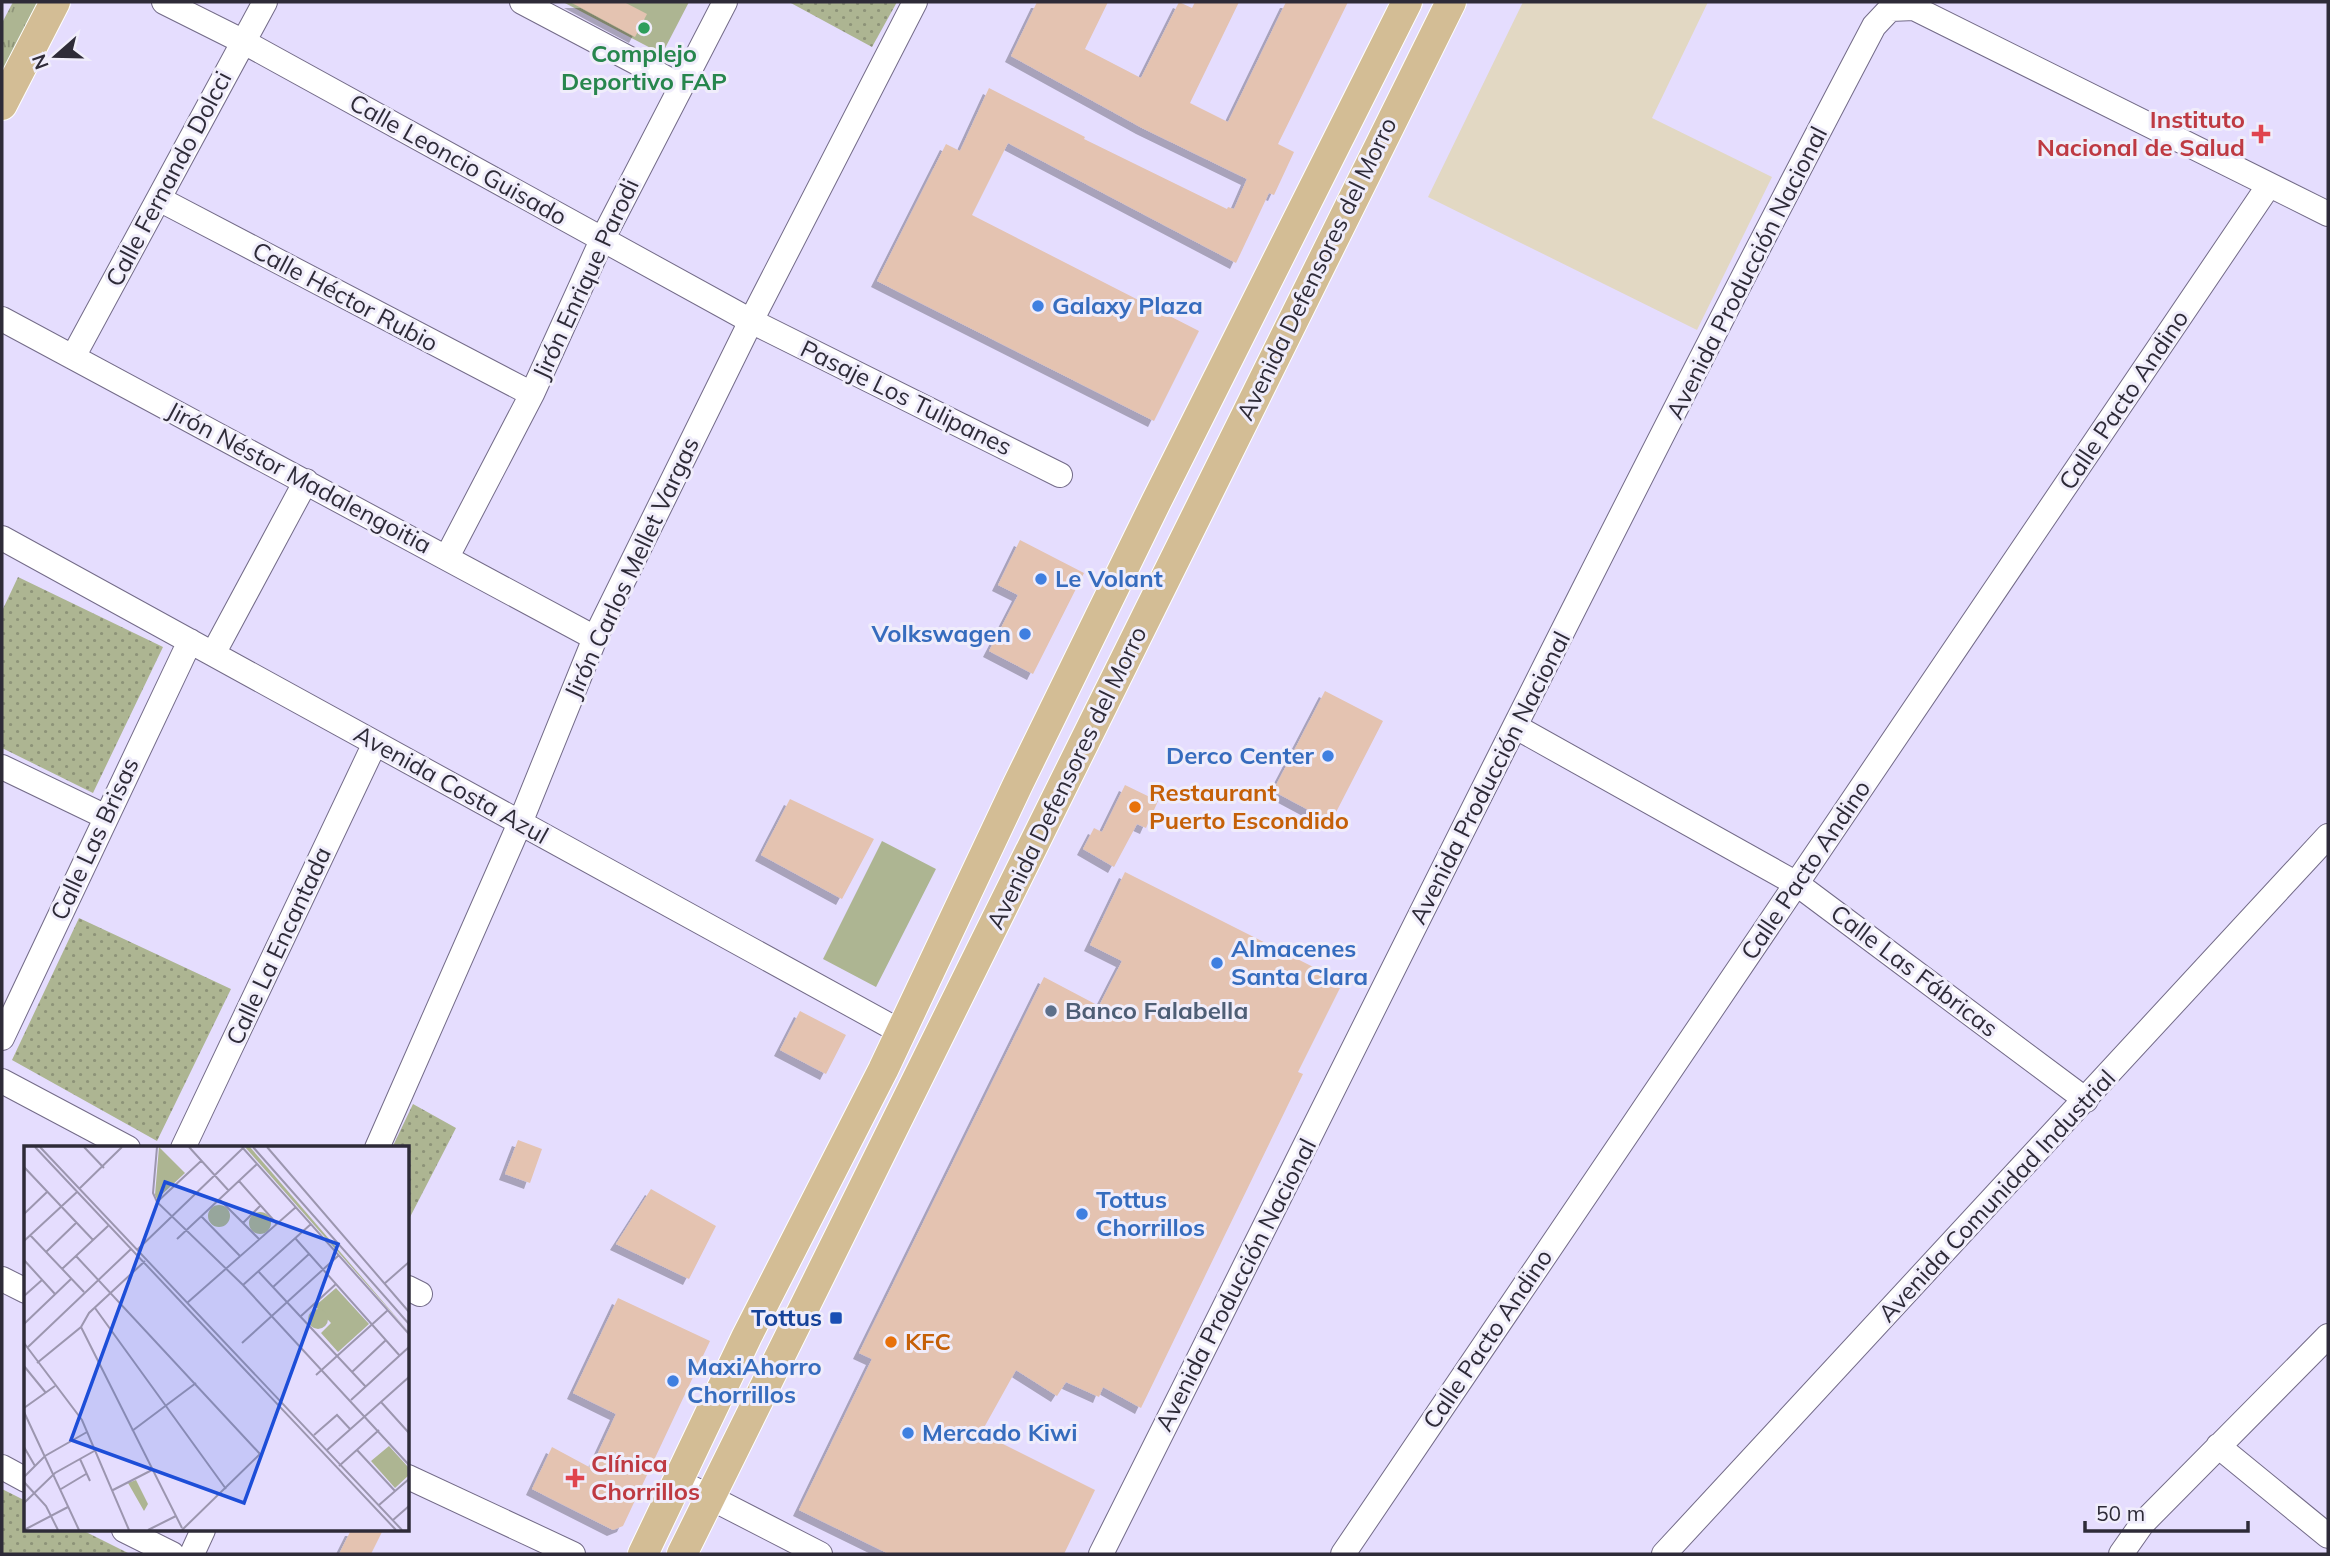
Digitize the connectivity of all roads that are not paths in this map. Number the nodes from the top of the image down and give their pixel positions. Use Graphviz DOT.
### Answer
graph roads {
  1 [pos="55,2"];
  2 [pos="164,2"];
  3 [pos="265,2"];
  4 [pos="522,2"];
  5 [pos="725,2"];
  6 [pos="915,2"];
  7 [pos="1407,2"];
  8 [pos="1451,2"];
  9 [pos="244,42"];
  10 [pos="681,86"];
  11 [pos="2,104"];
  12 [pos="1316,182"];
  13 [pos="2269,185"];
  14 [pos="1351,198"];
  15 [pos="159,199"];
  16 [pos="2328,214"];
  17 [pos="602,240"];
  18 [pos="2,319"];
  19 [pos="751,321"];
  20 [pos="74,357"];
  21 [pos="531,394"];
  22 [pos="1060,475"];
  23 [pos="306,481"];
  24 [pos="5,547"];
  25 [pos="447,557"];
  26 [pos="595,638"];
  27 [pos="190,641"];
  28 [pos="213,654"];
  29 [pos="1516,727"];
  30 [pos="375,743"];
  31 [pos="2,768"];
  32 [pos="106,817"];
  33 [pos="520,823"];
  34 [pos="2328,836"];
  35 [pos="1797,884"];
  36 [pos="901,1032"];
  37 [pos="2,1038"];
  38 [pos="2,1081"];
  39 [pos="2087,1100"];
  40 [pos="124,1146"];
  41 [pos="184,1146"];
  42 [pos="378,1146"];
  43 [pos="2,1279"];
  44 [pos="24,1291"];
  45 [pos="2328,1336"];
  46 [pos="2218,1446"];
  47 [pos="2,1467"];
  48 [pos="410,1478"];
  49 [pos="24,1479"];
  50 [pos="678,1481"];
  51 [pos="710,1498"];
  52 [pos="128,1532"];
  53 [pos="202,1532"];
  54 [pos="2328,1536"];
  55 [pos="172,1554"];
  56 [pos="192,1554"];
  57 [pos="573,1554"];
  58 [pos="643,1554"];
  59 [pos="682,1554"];
  60 [pos="820,1554"];
  61 [pos="1101,1554"];
  62 [pos="1343,1554"];
  63 [pos="1664,1554"];
  64 [pos="2122,1554"];
  1 -- 11 [label="main road"];
  2 -- 9 [label="street, Calle Leoncio Guisado"];
  3 -- 9 [label="street, Calle Fernando Dolcci"];
  4 -- 10 [label="street"];
  5 -- 10 [label="street, Jirón Enrique Parodi"];
  6 -- 19 [label="street, Jirón Carlos Mellet Vargas"];
  7 -- 12 [label="main road, Avenida Defensores del Morro"];
  8 -- 14 [label="main road, Avenida Defensores del Morro"];
  9 -- 15 [label="street, Calle Fernando Dolcci"];
  9 -- 17 [label="street, Calle Leoncio Guisado"];
  10 -- 17 [label="street, Jirón Enrique Parodi"];
  12 -- 14 [label="main road"];
  12 -- 36 [label="main road, Avenida Defensores del Morro"];
  13 -- 16 [label="street"];
  13 -- 29 [label="street, Avenida Producción Nacional"];
  13 -- 35 [label="street, Calle Pacto Andino"];
  14 -- 51 [label="main road, Avenida Defensores del Morro"];
  15 -- 20 [label="street, Calle Fernando Dolcci"];
  15 -- 21 [label="street, Calle Héctor Rubio"];
  17 -- 19 [label="street, Calle Leoncio Guisado"];
  17 -- 21 [label="street, Jirón Enrique Parodi"];
  18 -- 20 [label="street, Jirón Néstor Madalengoitia"];
  19 -- 22 [label="street, Pasaje Los Tulipanes"];
  19 -- 26 [label="street, Jirón Carlos Mellet Vargas"];
  20 -- 23 [label="street, Jirón Néstor Madalengoitia"];
  21 -- 25 [label="street, Jirón Enrique Parodi"];
  23 -- 25 [label="street, Jirón Néstor Madalengoitia"];
  23 -- 28 [label="street"];
  24 -- 27 [label="street, Avenida Costa Azul"];
  25 -- 26 [label="street, Jirón Néstor Madalengoitia"];
  26 -- 33 [label="street, Jirón Carlos Mellet Vargas"];
  27 -- 28 [label="street, Avenida Costa Azul"];
  27 -- 32 [label="street, Calle Las Brisas"];
  28 -- 30 [label="street, Avenida Costa Azul"];
  29 -- 35 [label="street, Calle Las Fábricas"];
  29 -- 61 [label="street, Avenida Producción Nacional"];
  30 -- 33 [label="street, Avenida Costa Azul"];
  30 -- 41 [label="street, Calle La Encantada"];
  31 -- 32 [label="street"];
  32 -- 37 [label="street, Calle Las Brisas"];
  33 -- 36 [label="street, Avenida Costa Azul"];
  33 -- 42 [label="street, Jirón Carlos Mellet Vargas"];
  34 -- 39 [label="street, Avenida Comunidad Industrial"];
  35 -- 39 [label="street, Calle Las Fábricas"];
  35 -- 62 [label="street, Calle Pacto Andino"];
  36 -- 50 [label="main road, Avenida Defensores del Morro"];
  38 -- 40 [label="street"];
  39 -- 63 [label="street, Avenida Comunidad Industrial"];
  43 -- 44 [label="street"];
  45 -- 46 [label="street"];
  46 -- 54 [label="street"];
  46 -- 64 [label="street"];
  47 -- 49 [label="street"];
  48 -- 57 [label="street"];
  50 -- 51 [label="street"];
  50 -- 58 [label="main road, Avenida Defensores del Morro"];
  51 -- 59 [label="main road, Avenida Defensores del Morro"];
  51 -- 60 [label="street"];
  52 -- 55 [label="street"];
  53 -- 56 [label="street"];
}
